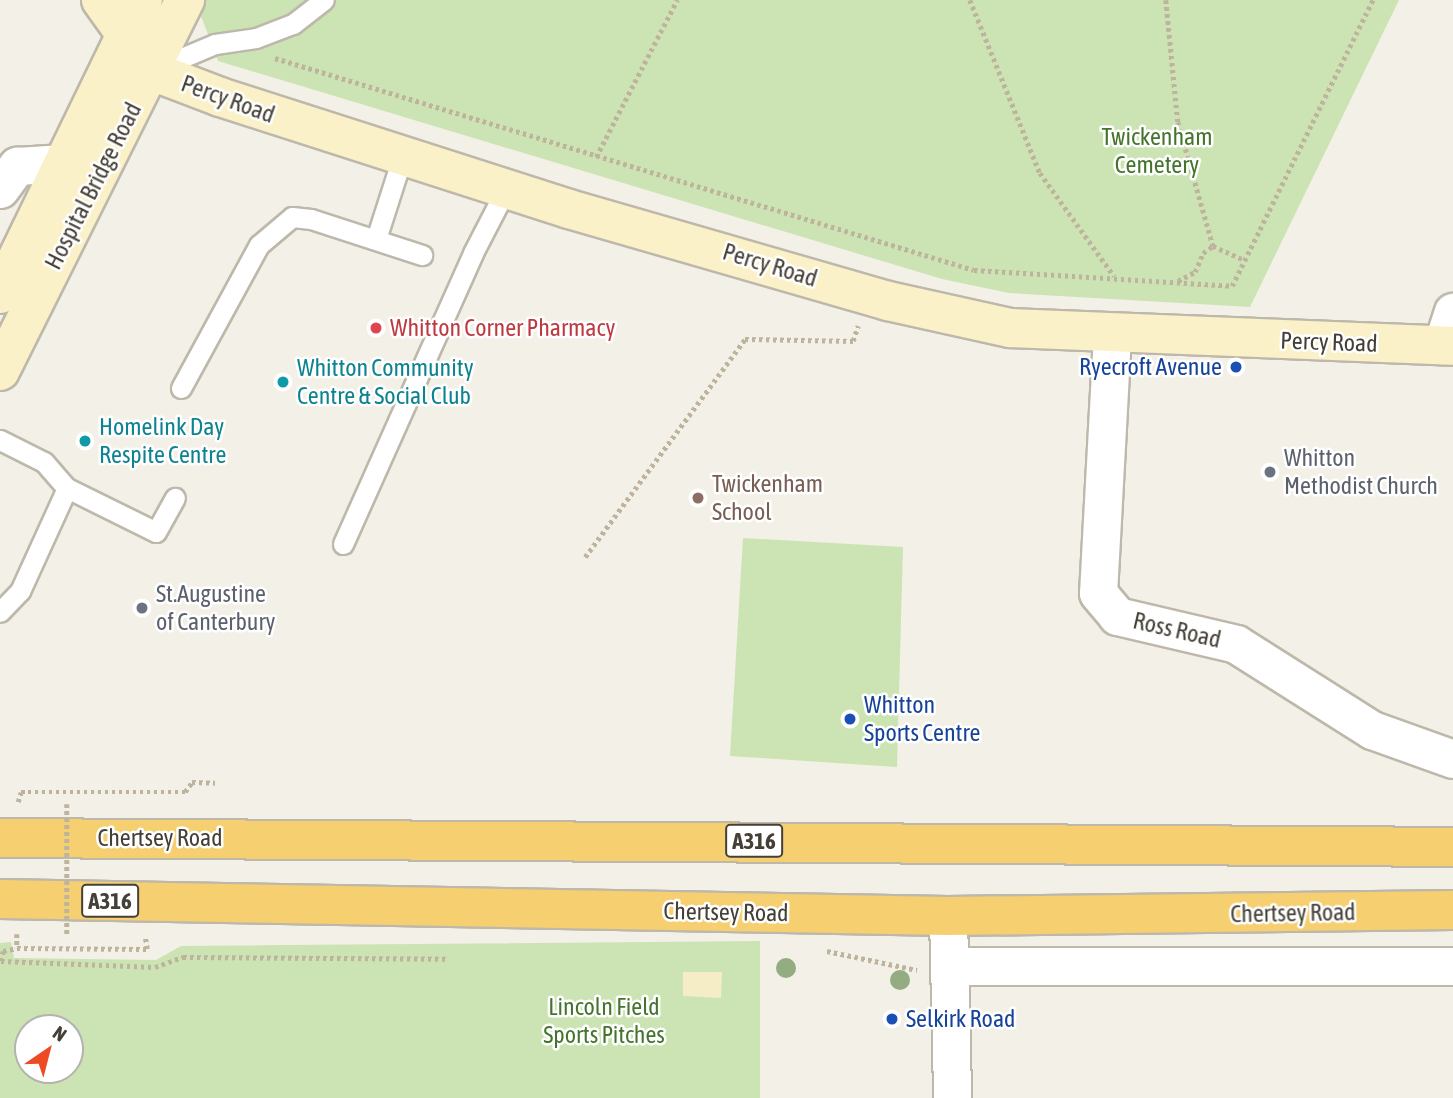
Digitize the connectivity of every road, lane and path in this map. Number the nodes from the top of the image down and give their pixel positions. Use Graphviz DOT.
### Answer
graph roads {
  1 [pos="102,0"];
  2 [pos="143,0"];
  3 [pos="185,0"];
  4 [pos="324,0"];
  5 [pos="677,0"];
  6 [pos="970,0"];
  7 [pos="1166,0"];
  8 [pos="1373,0"];
  9 [pos="125,37"];
  10 [pos="256,38"];
  11 [pos="152,71"];
  12 [pos="403,155"];
  13 [pos="596,157"];
  14 [pos="63,163"];
  15 [pos="0,188"];
  16 [pos="506,189"];
  17 [pos="376,239"];
  18 [pos="1213,246"];
  19 [pos="422,255"];
  20 [pos="1244,260"];
  21 [pos="1114,276"];
  22 [pos="1177,282"];
  23 [pos="0,294"];
  24 [pos="867,294"];
  25 [pos="1449,334"];
  26 [pos="1112,335"];
  27 [pos="0,371"];
  28 [pos="181,388"];
  29 [pos="0,440"];
  30 [pos="67,488"];
  31 [pos="175,498"];
  32 [pos="343,544"];
  33 [pos="585,557"];
  34 [pos="0,612"];
  35 [pos="1453,759"];
  36 [pos="215,783"];
  37 [pos="67,804"];
  38 [pos="8,824"];
  39 [pos="1453,847"];
  40 [pos="1453,910"];
  41 [pos="8,914"];
  42 [pos="948,916"];
  43 [pos="67,936"];
  44 [pos="17,948"];
  45 [pos="147,949"];
  46 [pos="447,959"];
  47 [pos="0,961"];
  48 [pos="1453,965"];
  49 [pos="952,966"];
  50 [pos="952,1098"];
  1 -- 9 [label="street, Percy Road"];
  2 -- 9 [label="street, Hospital Bridge Road"];
  3 -- 11 [label="street, Hospital Bridge Road"];
  4 -- 10 [label="lane"];
  5 -- 13 [label="path"];
  6 -- 21 [label="path"];
  7 -- 18 [label="path"];
  8 -- 20 [label="path"];
  9 -- 11 [label="street, Percy Road"];
  9 -- 14 [label="street, Hospital Bridge Road"];
  10 -- 11 [label="lane"];
  10 -- 13 [label="path"];
  11 -- 12 [label="street, Percy Road"];
  11 -- 27 [label="street, Hospital Bridge Road"];
  12 -- 16 [label="street, Percy Road"];
  12 -- 17 [label="lane"];
  13 -- 21 [label="path"];
  14 -- 15 [label="street, Hospital Bridge Road"];
  14 -- 23 [label="street, Hospital Bridge Road"];
  16 -- 24 [label="street, Percy Road"];
  16 -- 32 [label="lane"];
  17 -- 19 [label="lane"];
  17 -- 28 [label="lane"];
  18 -- 20 [label="path"];
  18 -- 22 [label="path"];
  20 -- 22 [label="path"];
  21 -- 22 [label="path"];
  24 -- 26 [label="street, Percy Road"];
  24 -- 33 [label="path"];
  25 -- 26 [label="street, Percy Road"];
  26 -- 35 [label="street, Ross Road"];
  29 -- 30 [label="lane"];
  30 -- 31 [label="lane"];
  30 -- 34 [label="lane"];
  36 -- 38 [label="path"];
  37 -- 43 [label="path, bridge"];
  38 -- 39 [label="highway, Chertsey Road / A316"];
  40 -- 42 [label="highway, Chertsey Road / A316"];
  41 -- 42 [label="highway, Chertsey Road / A316"];
  41 -- 44 [label="path"];
  42 -- 49 [label="street"];
  44 -- 45 [label="path"];
  44 -- 47 [label="path"];
  46 -- 47 [label="path"];
  48 -- 49 [label="street"];
  49 -- 50 [label="street"];
}
